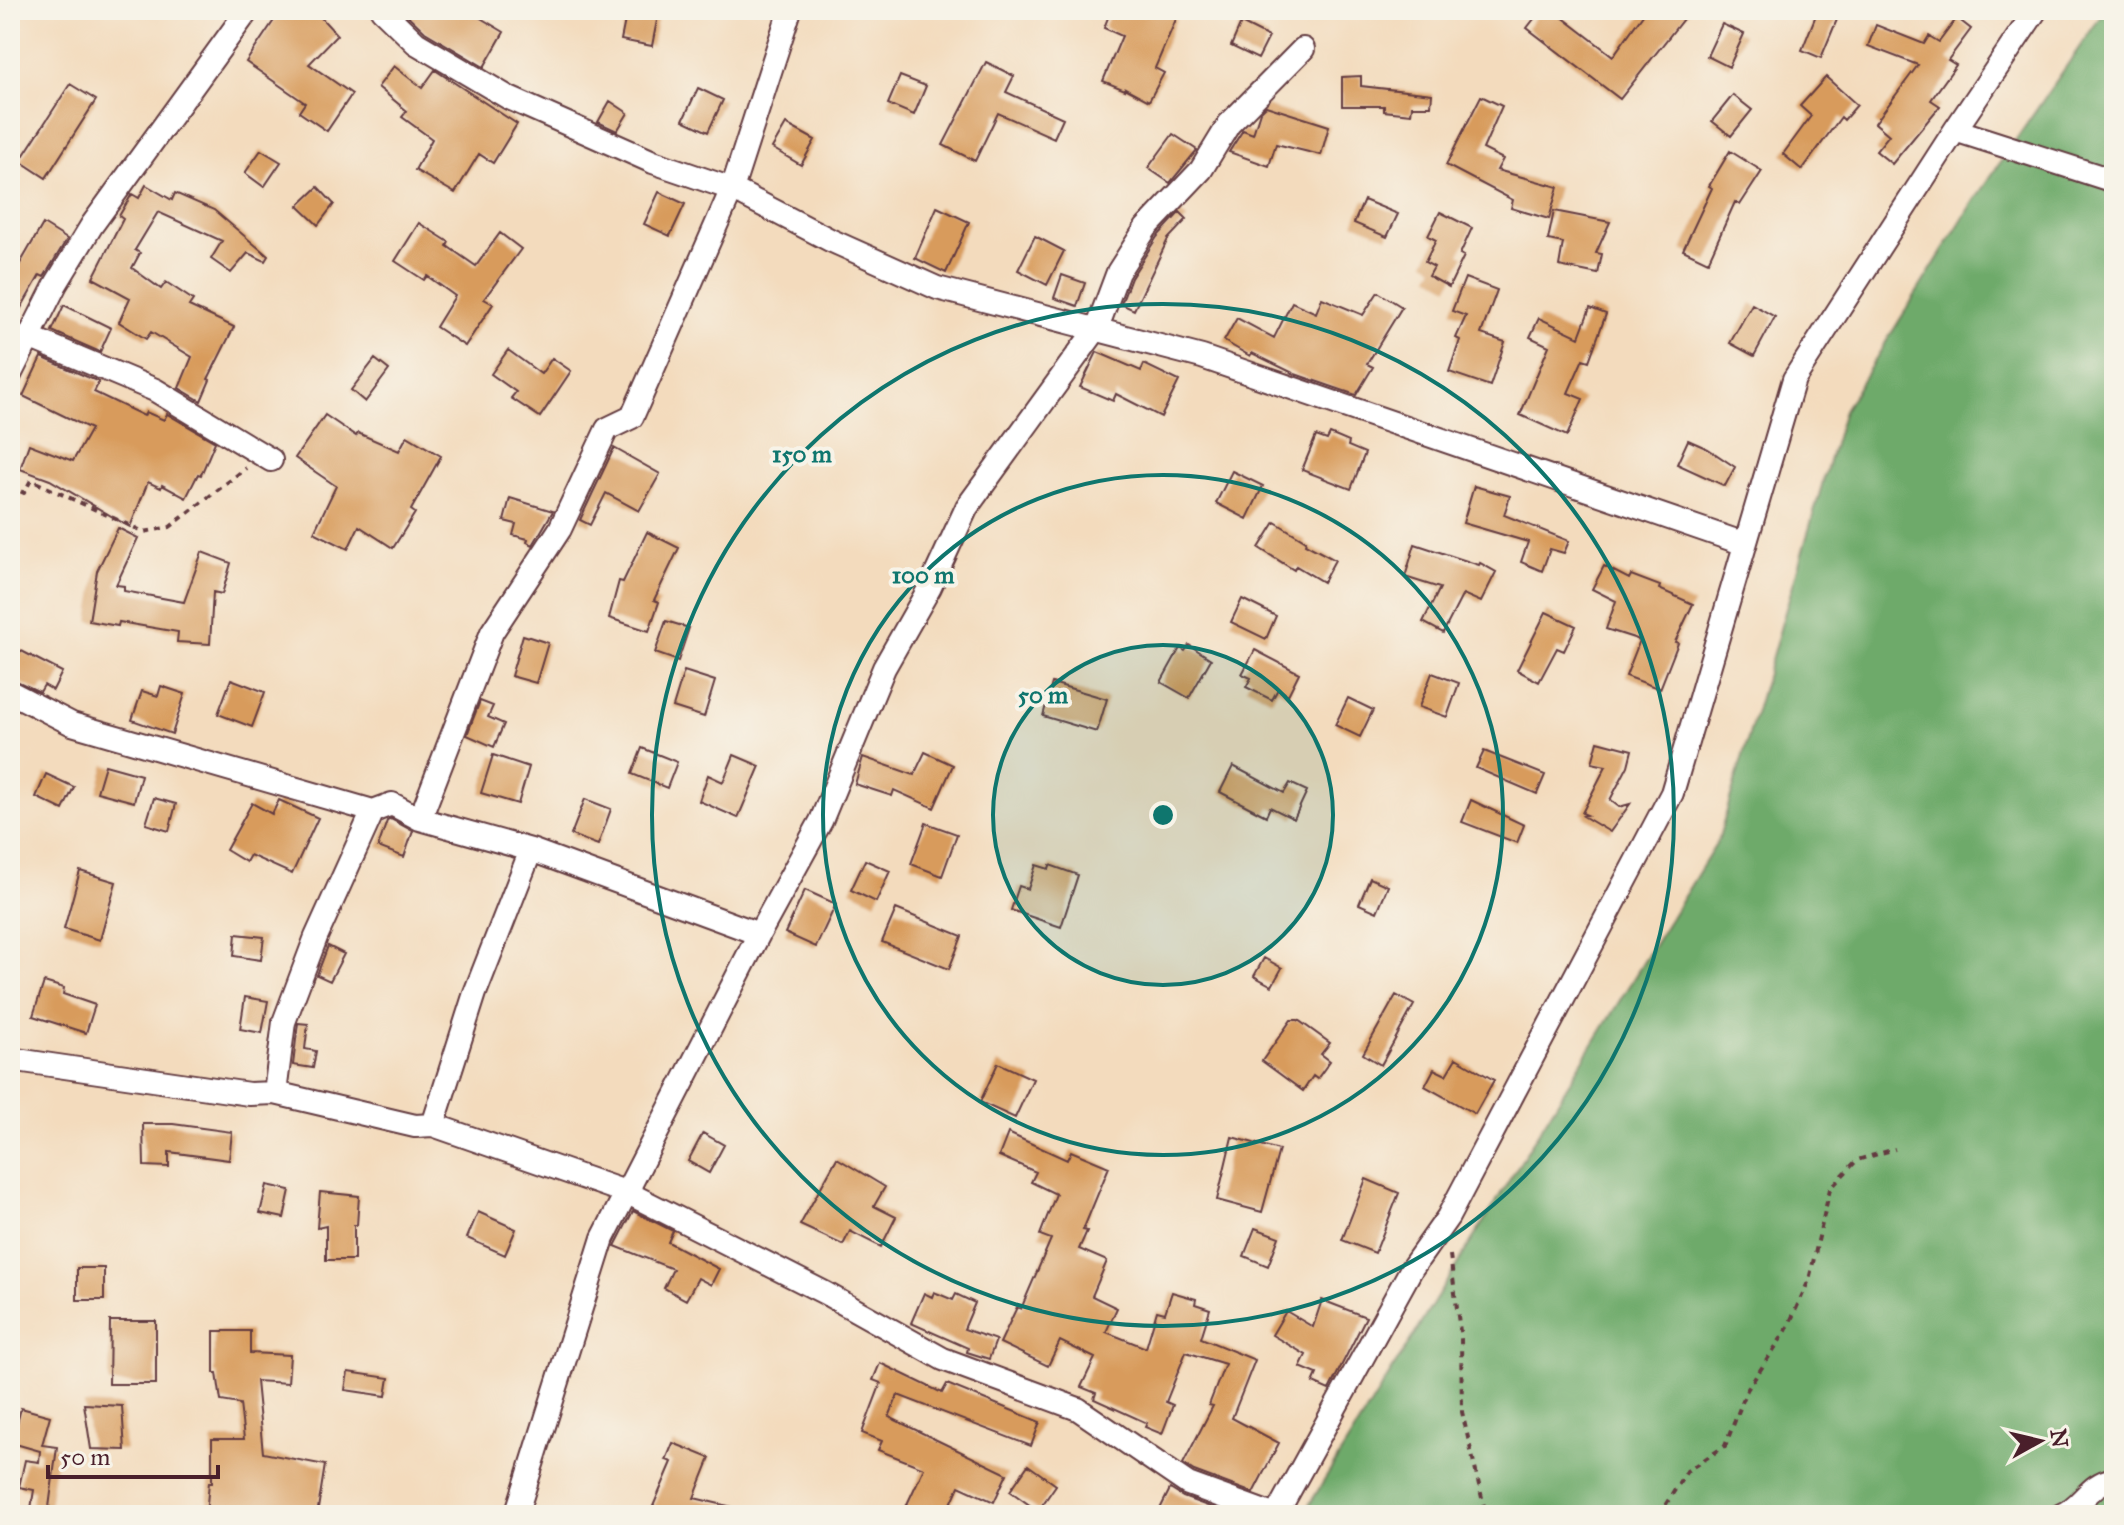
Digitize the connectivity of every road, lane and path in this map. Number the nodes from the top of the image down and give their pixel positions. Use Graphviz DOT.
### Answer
graph roads {
  1 [pos="248,10"];
  2 [pos="382,10"];
  3 [pos="790,10"];
  4 [pos="2036,10"];
  5 [pos="1303,49"];
  6 [pos="1955,130"];
  7 [pos="2114,181"];
  8 [pos="732,189"];
  9 [pos="1097,328"];
  10 [pos="29,337"];
  11 [pos="10,375"];
  12 [pos="267,458"];
  13 [pos="10,486"];
  14 [pos="1745,544"];
  15 [pos="10,692"];
  16 [pos="373,811"];
  17 [pos="420,819"];
  18 [pos="531,850"];
  19 [pos="759,934"];
  20 [pos="10,1059"];
  21 [pos="275,1093"];
  22 [pos="433,1125"];
  23 [pos="1895,1149"];
  24 [pos="628,1193"];
  25 [pos="1450,1253"];
  26 [pos="2114,1479"];
  27 [pos="516,1515"];
  28 [pos="1274,1515"];
  29 [pos="1486,1515"];
  30 [pos="1659,1515"];
  31 [pos="2061,1515"];
  1 -- 10 [label="street"];
  2 -- 8 [label="street"];
  3 -- 8 [label="street"];
  4 -- 6 [label="street"];
  5 -- 9 [label="street"];
  6 -- 7 [label="street"];
  6 -- 14 [label="street"];
  8 -- 9 [label="street"];
  8 -- 17 [label="street"];
  9 -- 14 [label="street"];
  9 -- 19 [label="street"];
  10 -- 11 [label="street"];
  10 -- 12 [label="street"];
  12 -- 13 [label="path"];
  14 -- 28 [label="street"];
  15 -- 16 [label="street"];
  16 -- 17 [label="street"];
  16 -- 21 [label="street"];
  17 -- 18 [label="street"];
  18 -- 19 [label="street"];
  18 -- 22 [label="street"];
  19 -- 24 [label="street"];
  20 -- 21 [label="street"];
  21 -- 22 [label="street"];
  22 -- 24 [label="street"];
  23 -- 30 [label="path"];
  24 -- 27 [label="street"];
  24 -- 28 [label="street"];
  25 -- 29 [label="path"];
  26 -- 31 [label="street"];
}
